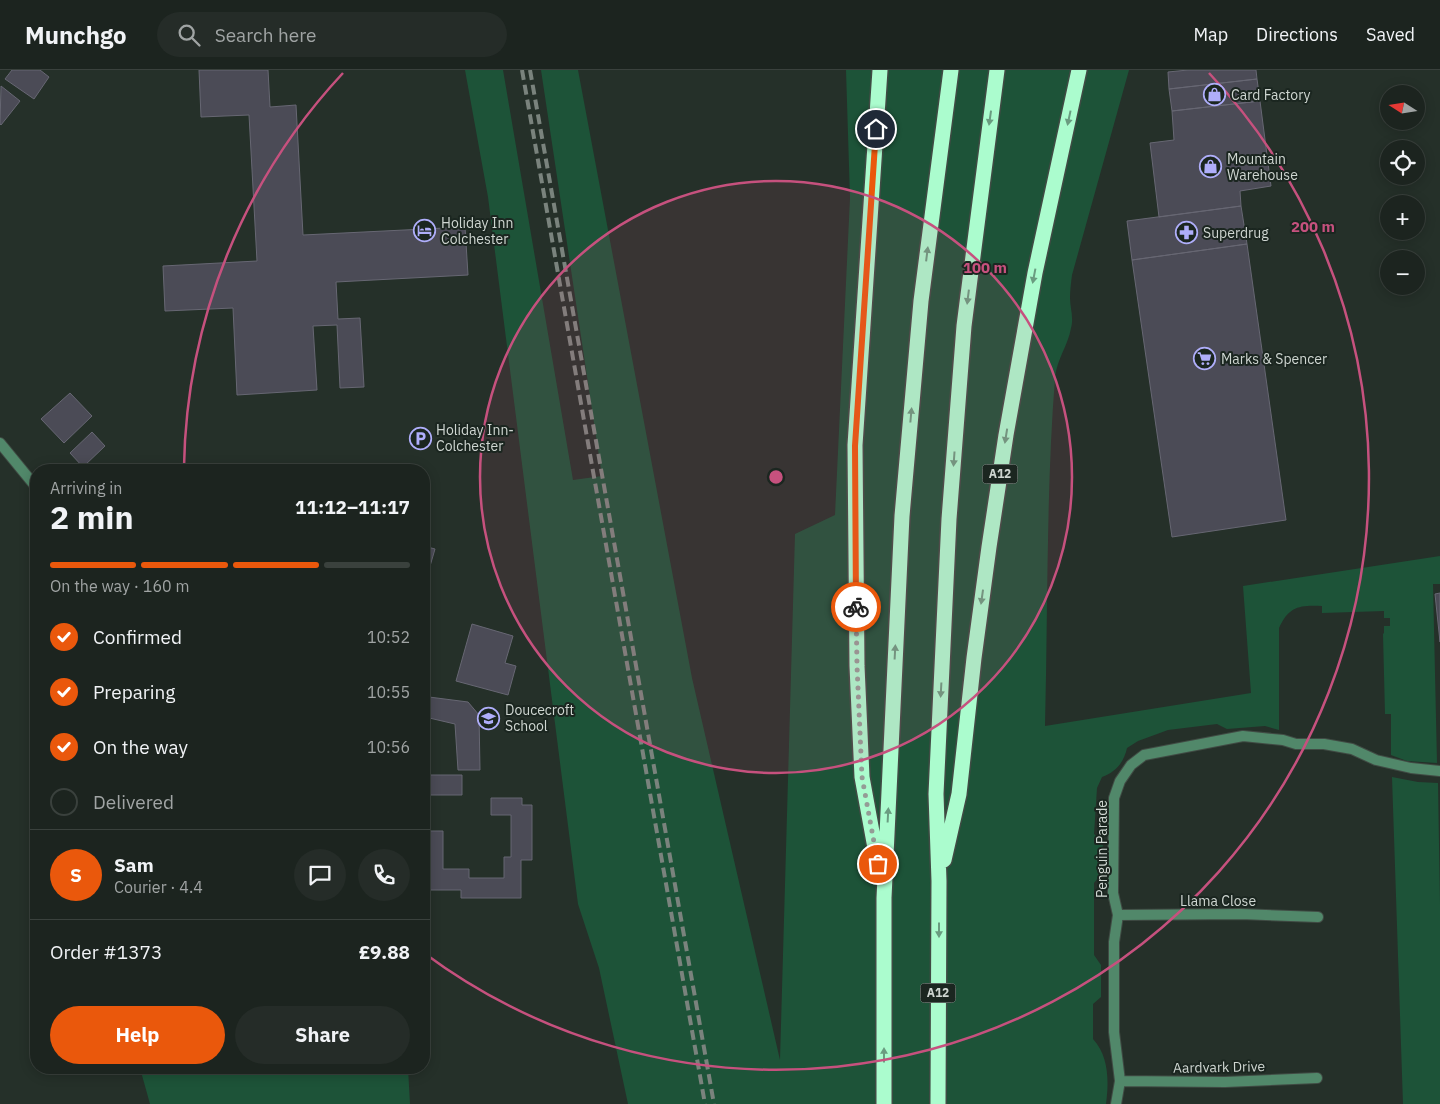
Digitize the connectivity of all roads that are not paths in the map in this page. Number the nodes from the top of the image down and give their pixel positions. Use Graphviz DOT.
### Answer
graph roads {
  1 [pos="880,70"];
  2 [pos="951,70"];
  3 [pos="998,70"];
  4 [pos="1079,70"];
  5 [pos="0,444"];
  6 [pos="30,480"];
  7 [pos="1440,771"];
  8 [pos="939,881"];
  9 [pos="884,898"];
  10 [pos="1118,915"];
  11 [pos="1318,916"];
  12 [pos="1317,1078"];
  13 [pos="1120,1081"];
  14 [pos="884,1104"];
  15 [pos="938,1104"];
  16 [pos="1116,1104"];
  1 -- 9 [label="highway"];
  9 -- 2 [label="highway, one-way"];
  3 -- 8 [label="highway, A12, one-way"];
  4 -- 8 [label="highway, A12, one-way"];
  5 -- 6 [label="street"];
  7 -- 10 [label="street, Penguin Parade"];
  8 -- 15 [label="highway, A12, one-way"];
  14 -- 9 [label="highway, one-way"];
  10 -- 11 [label="street, Llama Close"];
  10 -- 13 [label="street, Penguin Parade"];
  12 -- 13 [label="street, Aardvark Drive"];
  13 -- 16 [label="street, Penguin Parade"];
}
